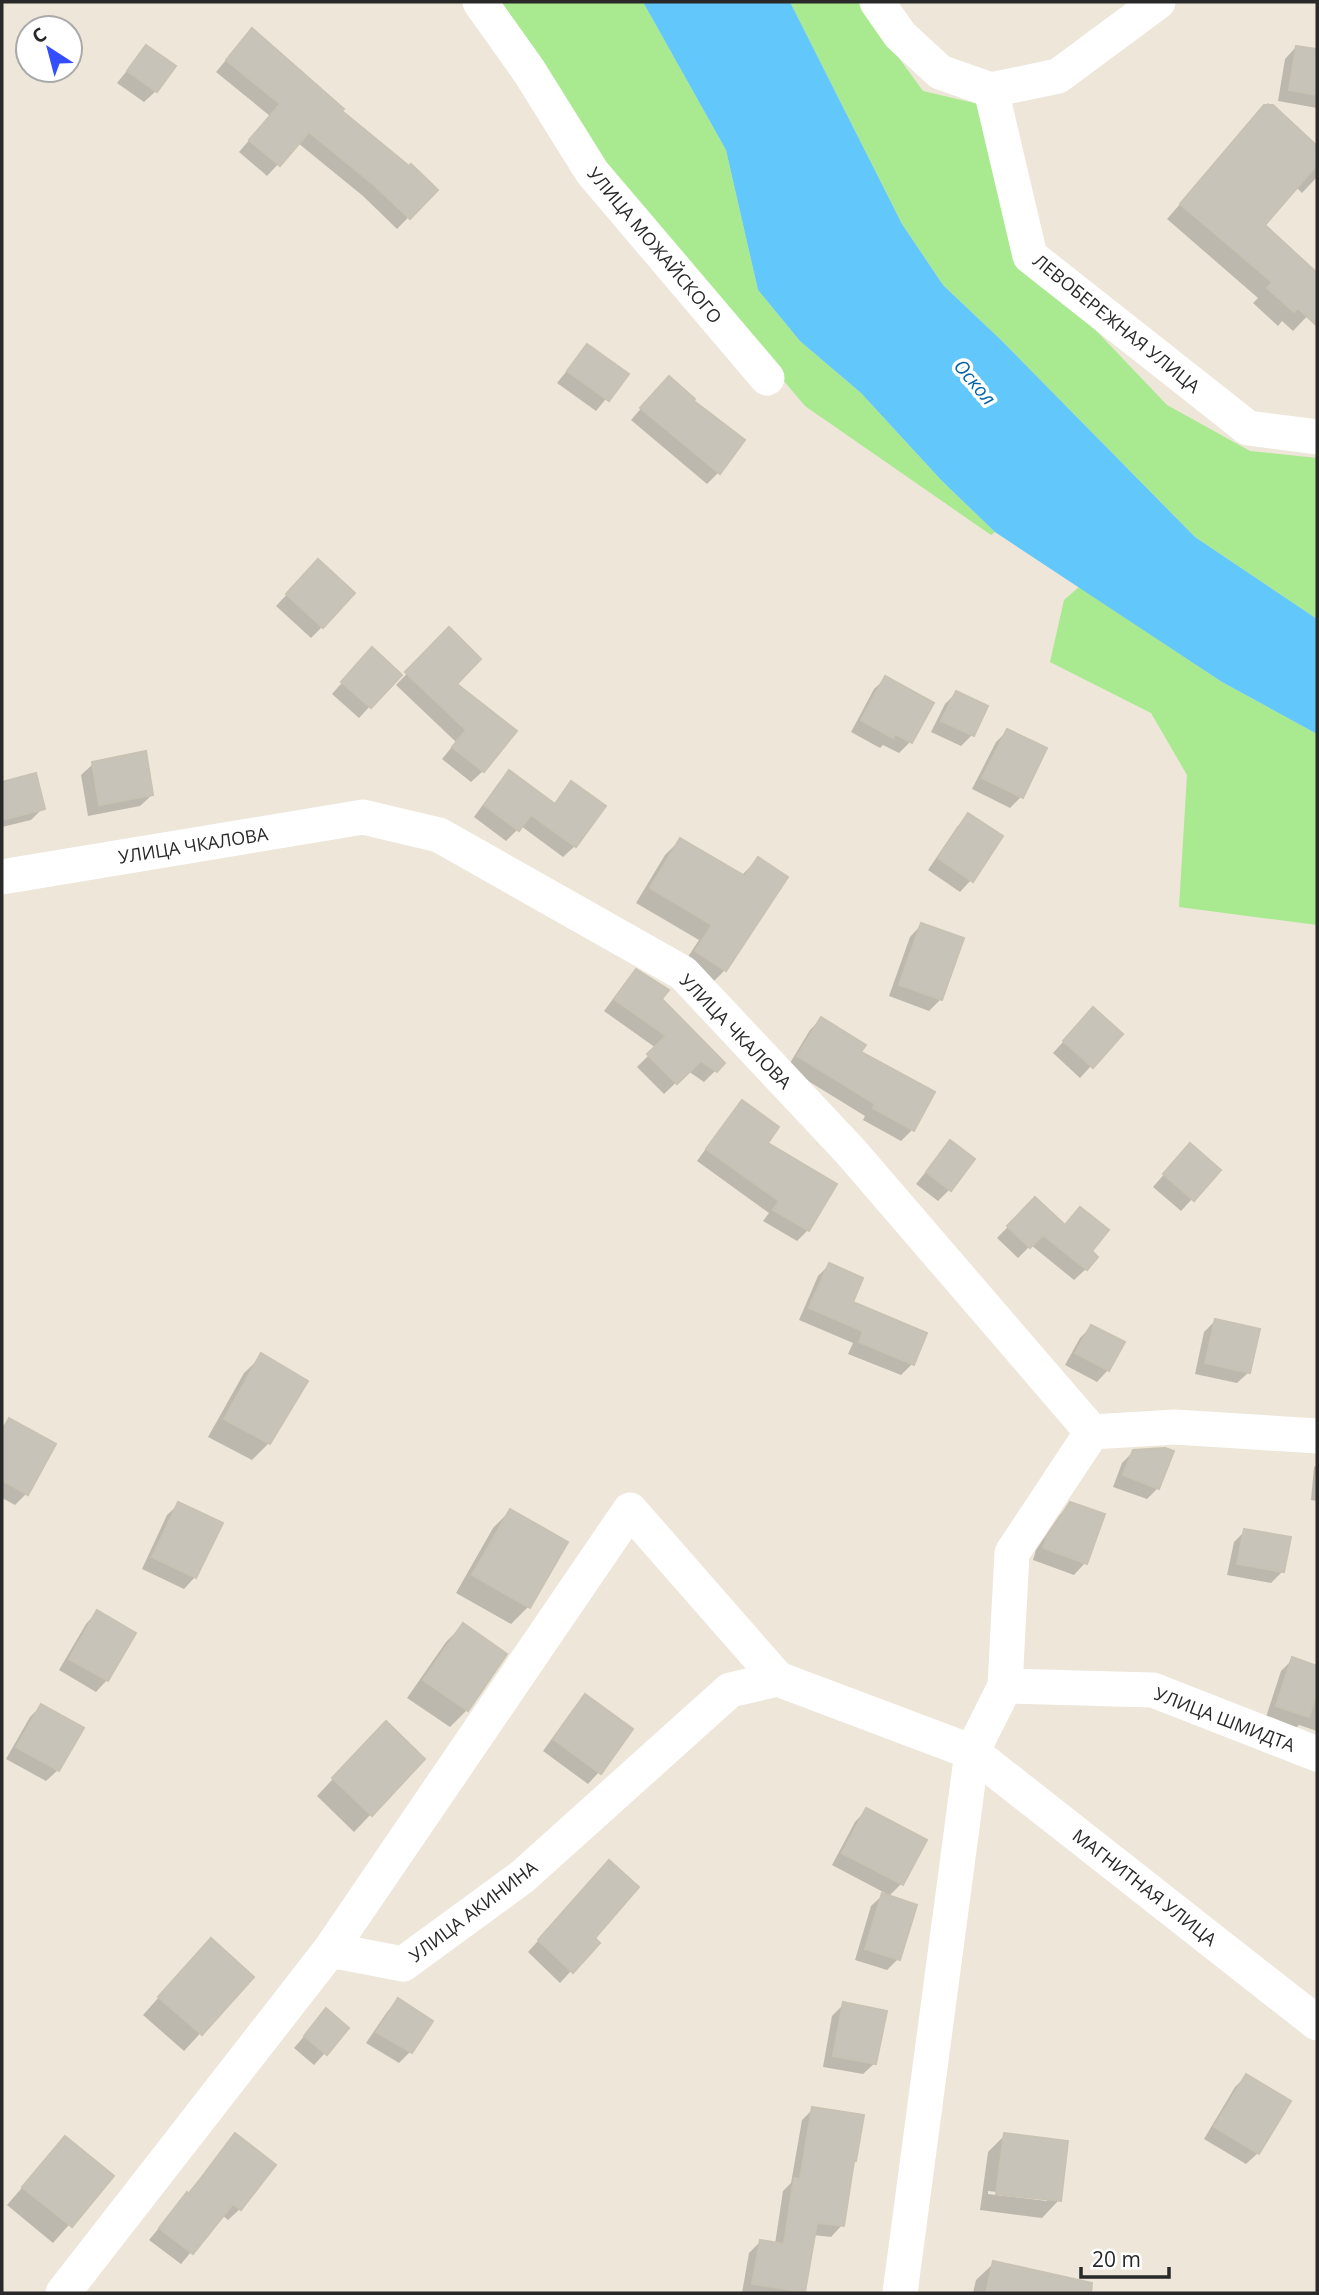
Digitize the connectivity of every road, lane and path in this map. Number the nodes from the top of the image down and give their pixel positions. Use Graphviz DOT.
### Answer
graph roads {
  1 [pos="480,2"];
  2 [pos="877,2"];
  3 [pos="1158,2"];
  4 [pos="992,90"];
  5 [pos="767,377"];
  6 [pos="1317,437"];
  7 [pos="2,877"];
  8 [pos="1093,1432"];
  9 [pos="1317,1436"];
  10 [pos="778,1679"];
  11 [pos="1005,1686"];
  12 [pos="972,1752"];
  13 [pos="1317,1754"];
  14 [pos="330,1950"];
  15 [pos="1317,2023"];
  16 [pos="63,2293"];
  17 [pos="900,2293"];
  1 -- 5 [label="street, УЛИЦА МОЖАЙСКОГО"];
  2 -- 4 [label="street"];
  3 -- 4 [label="street"];
  4 -- 6 [label="street, ЛЕВОБЕРЕЖНАЯ УЛИЦА"];
  7 -- 8 [label="street, УЛИЦА ЧКАЛОВА"];
  8 -- 9 [label="street"];
  8 -- 11 [label="street"];
  10 -- 12 [label="street"];
  10 -- 14 [label="street, УЛИЦА АКИНИНА"];
  10 -- 14 [label="street"];
  11 -- 12 [label="street"];
  11 -- 13 [label="street, УЛИЦА ШМИДТА"];
  12 -- 15 [label="street, МАГНИТНАЯ УЛИЦА"];
  12 -- 17 [label="street"];
  14 -- 16 [label="street"];
}
